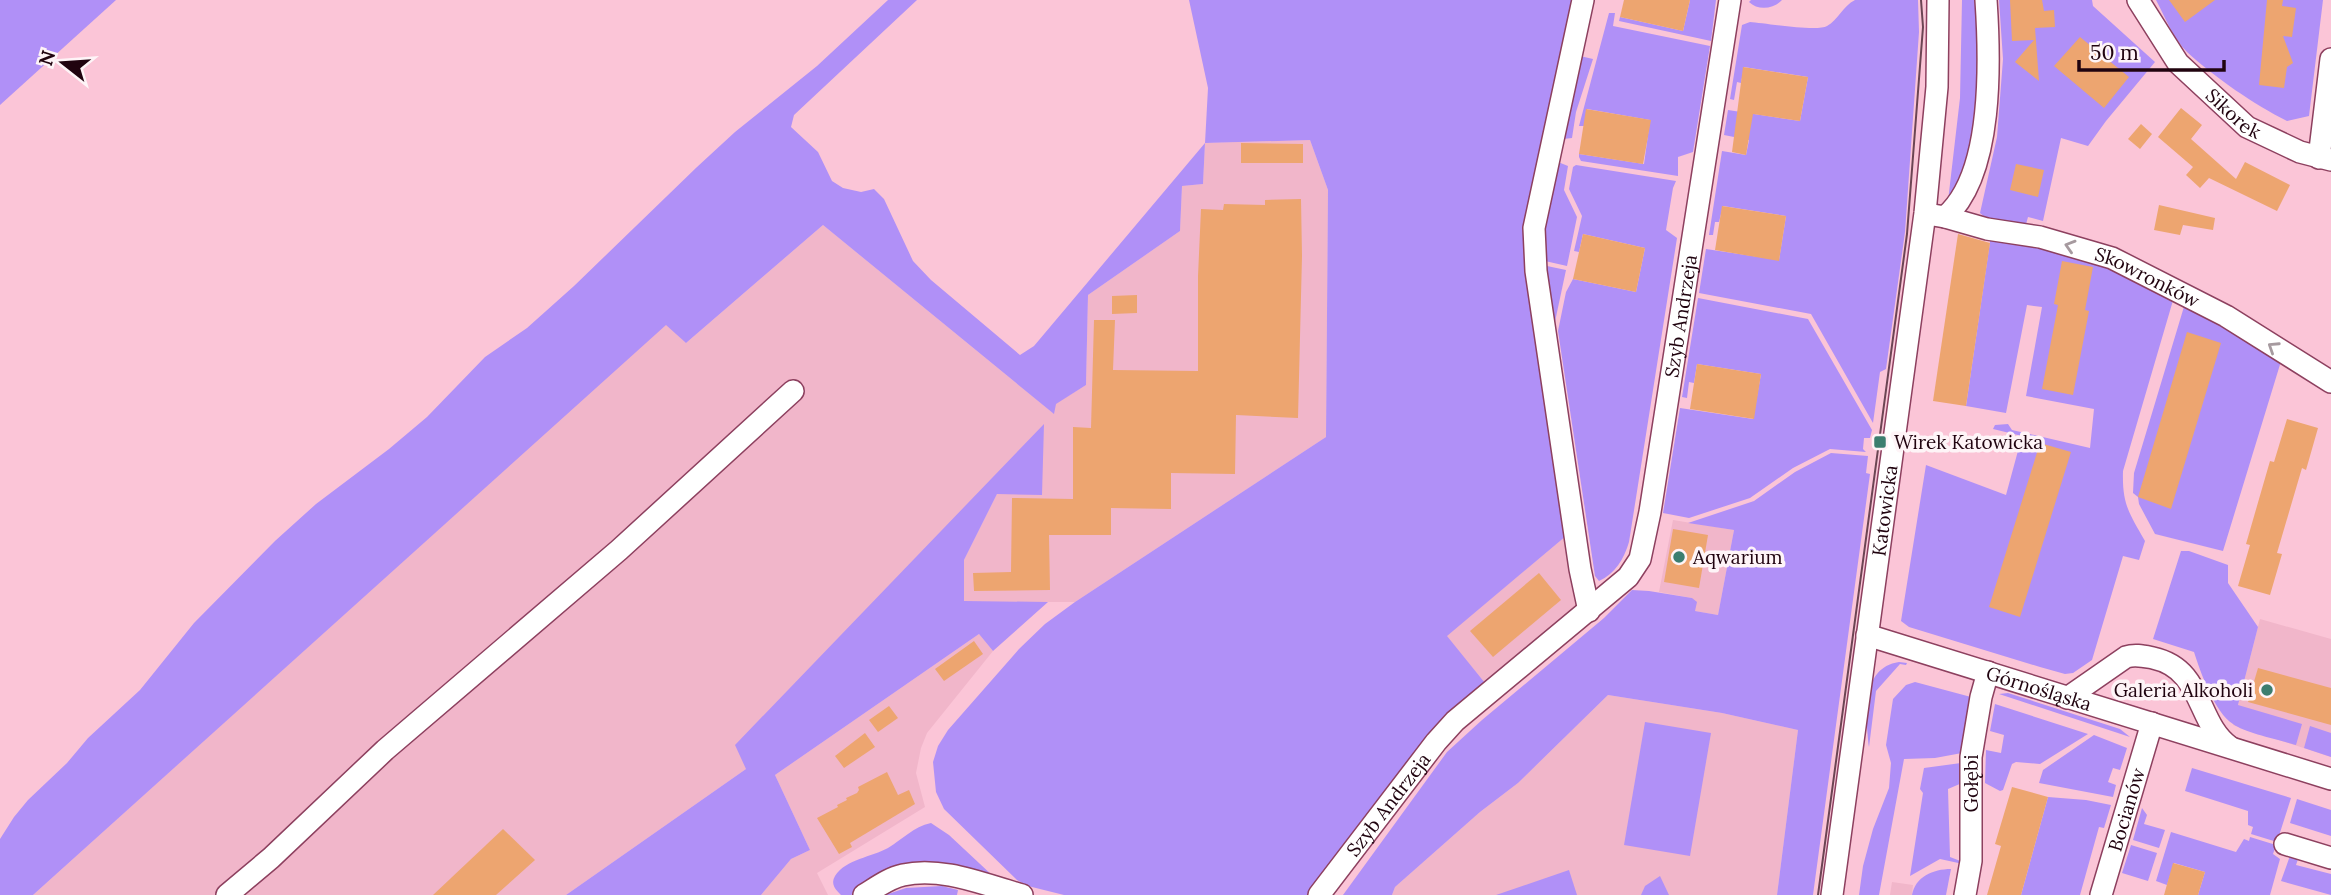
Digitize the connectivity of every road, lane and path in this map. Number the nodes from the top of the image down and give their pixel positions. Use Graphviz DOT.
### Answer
graph roads {
  1 [pos="1583,0"];
  2 [pos="1730,0"];
  3 [pos="1938,0"];
  4 [pos="1986,0"];
  5 [pos="2138,0"];
  6 [pos="2331,59"];
  7 [pos="2325,159"];
  8 [pos="1935,215"];
  9 [pos="2331,382"];
  10 [pos="793,391"];
  11 [pos="1588,611"];
  12 [pos="1867,635"];
  13 [pos="1988,672"];
  14 [pos="2067,698"];
  15 [pos="2152,723"];
  16 [pos="2231,747"];
  17 [pos="2331,779"];
  18 [pos="2285,844"];
  19 [pos="2331,858"];
  20 [pos="227,895"];
  21 [pos="864,895"];
  22 [pos="1022,895"];
  23 [pos="1319,895"];
  24 [pos="1832,895"];
  25 [pos="1965,895"];
  26 [pos="2101,895"];
  1 -- 11 [label="street"];
  2 -- 11 [label="street, Szyb Andrzeja"];
  3 -- 8 [label="street, Katowicka"];
  4 -- 8 [label="street"];
  5 -- 7 [label="street, Sikorek"];
  6 -- 7 [label="street"];
  9 -- 8 [label="street, Skowronków, one-way"];
  8 -- 12 [label="street, Katowicka"];
  10 -- 20 [label="street"];
  11 -- 23 [label="street, Szyb Andrzeja"];
  12 -- 13 [label="street, Górnośląska"];
  12 -- 24 [label="street, Katowicka"];
  13 -- 14 [label="street, Górnośląska"];
  13 -- 25 [label="street, Gołębi"];
  14 -- 15 [label="street, Górnośląska"];
  14 -- 16 [label="street"];
  15 -- 16 [label="street, Górnośląska"];
  15 -- 26 [label="street, Bocianów"];
  16 -- 17 [label="street, Górnośląska"];
  18 -- 19 [label="street"];
  21 -- 22 [label="street"];
}
